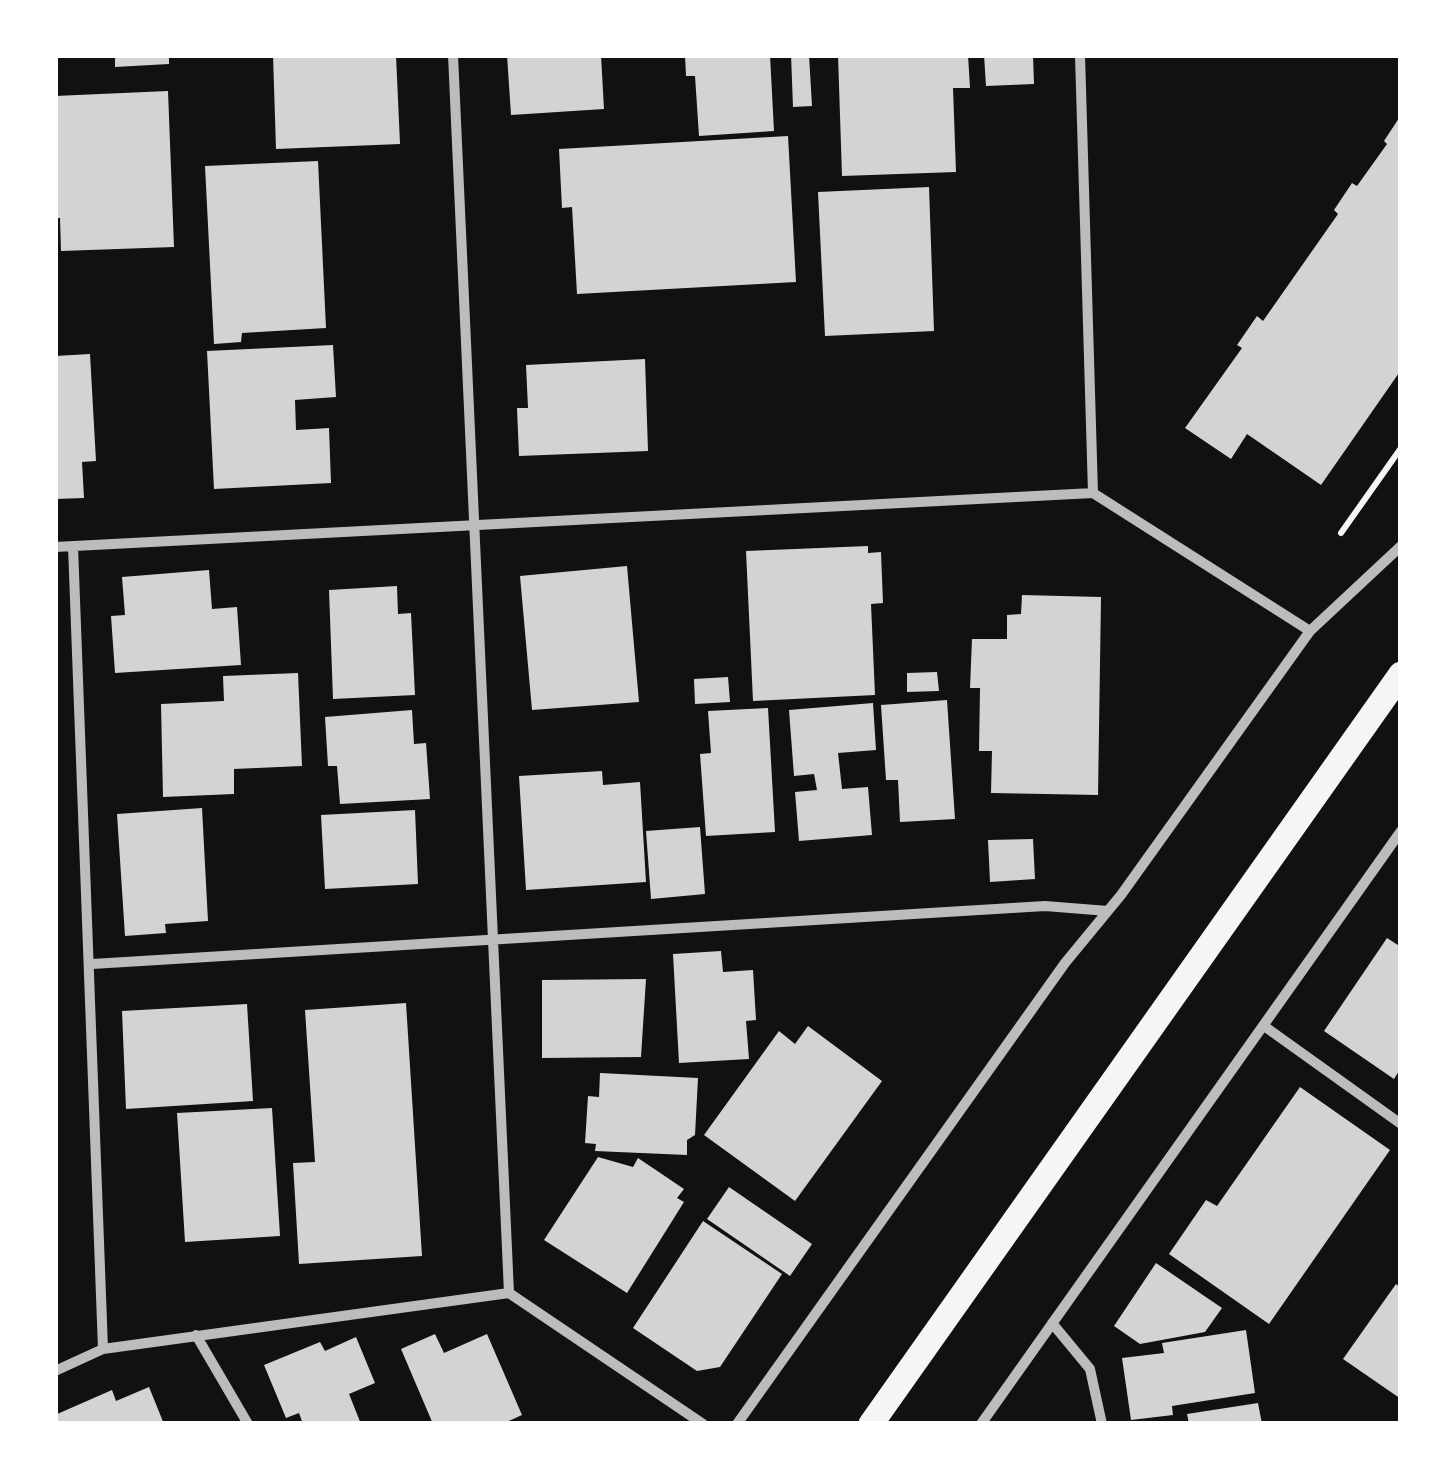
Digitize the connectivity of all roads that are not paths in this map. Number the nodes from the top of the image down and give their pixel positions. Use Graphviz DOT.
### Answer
graph roads {
  1 [pos="452,55"];
  2 [pos="1080,55"];
  3 [pos="1093,493"];
  4 [pos="473,524"];
  5 [pos="73,546"];
  6 [pos="1401,546"];
  7 [pos="55,547"];
  8 [pos="1310,631"];
  9 [pos="1401,674"];
  10 [pos="1401,831"];
  11 [pos="1108,911"];
  12 [pos="496,940"];
  13 [pos="92,964"];
  14 [pos="1264,1026"];
  15 [pos="1401,1124"];
  16 [pos="509,1293"];
  17 [pos="1052,1324"];
  18 [pos="196,1334"];
  19 [pos="103,1350"];
  20 [pos="55,1372"];
  21 [pos="248,1424"];
  22 [pos="703,1424"];
  23 [pos="736,1424"];
  24 [pos="871,1424"];
  25 [pos="981,1424"];
  26 [pos="1102,1424"];
  1 -- 4 [label="street"];
  2 -- 3 [label="street"];
  3 -- 4 [label="street"];
  3 -- 8 [label="street"];
  4 -- 5 [label="street"];
  4 -- 12 [label="street"];
  5 -- 7 [label="street"];
  5 -- 13 [label="street"];
  6 -- 8 [label="street"];
  8 -- 11 [label="street"];
  9 -- 24 [label="main road"];
  10 -- 14 [label="street"];
  11 -- 12 [label="street"];
  11 -- 23 [label="street"];
  12 -- 13 [label="street"];
  12 -- 16 [label="street"];
  13 -- 19 [label="street"];
  14 -- 15 [label="street"];
  14 -- 17 [label="street"];
  16 -- 18 [label="street"];
  16 -- 22 [label="street"];
  17 -- 25 [label="street"];
  17 -- 26 [label="street"];
  18 -- 19 [label="street"];
  18 -- 21 [label="street"];
  19 -- 20 [label="street"];
}
